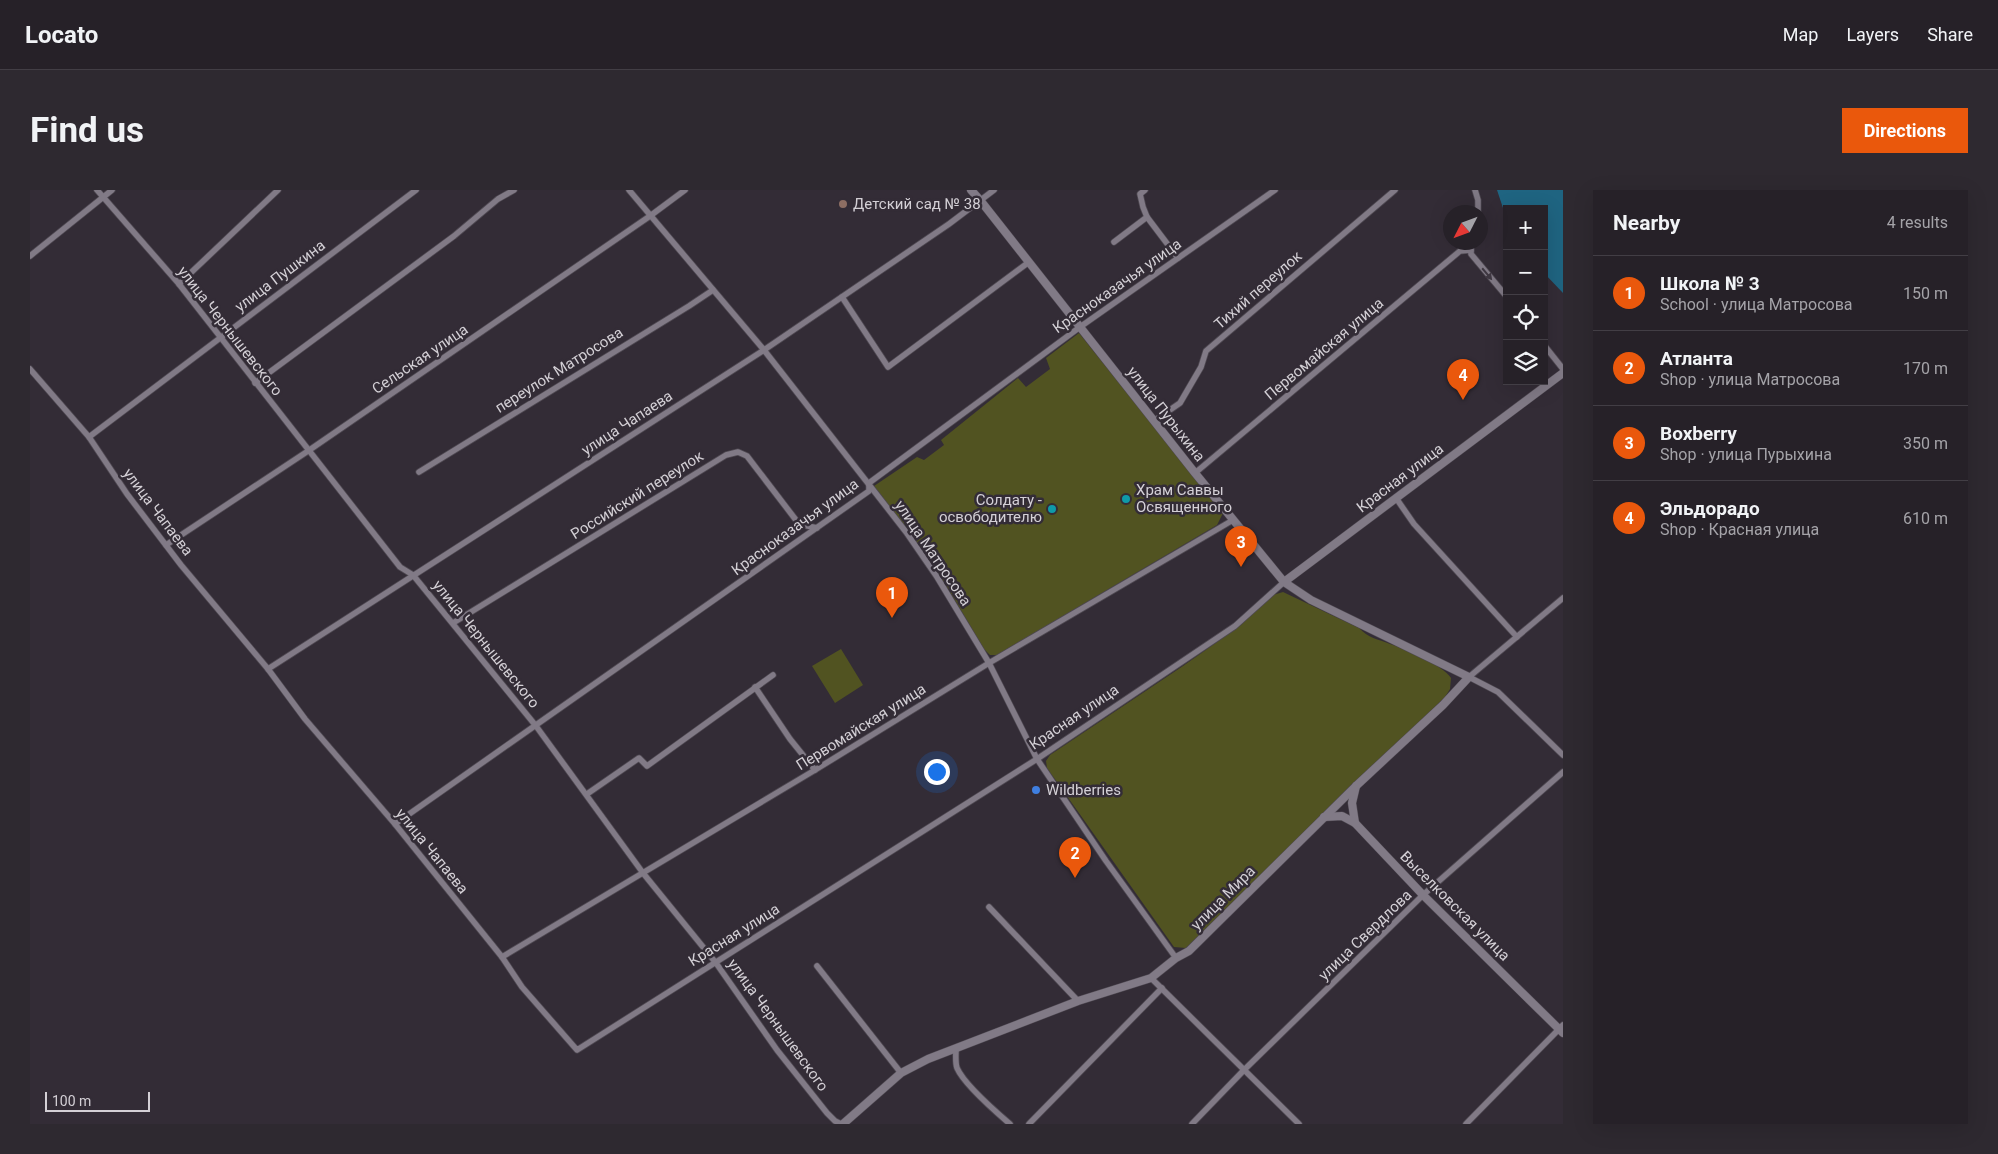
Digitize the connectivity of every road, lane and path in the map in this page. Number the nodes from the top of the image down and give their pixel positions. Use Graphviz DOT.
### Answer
graph roads {
  1 [pos="98,190"];
  2 [pos="112,190"];
  3 [pos="278,190"];
  4 [pos="416,190"];
  5 [pos="514,190"];
  6 [pos="629,190"];
  7 [pos="685,190"];
  8 [pos="971,190"];
  9 [pos="994,190"];
  10 [pos="1144,190"];
  11 [pos="1275,190"];
  12 [pos="1395,190"];
  13 [pos="1475,190"];
  14 [pos="104,198"];
  15 [pos="980,200"];
  16 [pos="1478,205"];
  17 [pos="650,216"];
  18 [pos="1147,216"];
  19 [pos="1114,242"];
  20 [pos="1471,250"];
  21 [pos="30,256"];
  22 [pos="1178,258"];
  23 [pos="1029,262"];
  24 [pos="179,284"];
  25 [pos="713,290"];
  26 [pos="1505,295"];
  27 [pos="842,297"];
  28 [pos="1080,327"];
  29 [pos="219,337"];
  30 [pos="764,350"];
  31 [pos="1548,350"];
  32 [pos="30,369"];
  33 [pos="1563,371"];
  34 [pos="255,383"];
  35 [pos="1154,421"];
  36 [pos="88,438"];
  37 [pos="308,451"];
  38 [pos="419,472"];
  39 [pos="1195,473"];
  40 [pos="869,483"];
  41 [pos="1396,498"];
  42 [pos="1233,520"];
  43 [pos="817,528"];
  44 [pos="166,545"];
  45 [pos="413,575"];
  46 [pos="1284,582"];
  47 [pos="1563,598"];
  48 [pos="453,624"];
  49 [pos="1517,637"];
  50 [pos="989,663"];
  51 [pos="268,669"];
  52 [pos="773,675"];
  53 [pos="1469,677"];
  54 [pos="755,687"];
  55 [pos="536,726"];
  56 [pos="1563,755"];
  57 [pos="1037,759"];
  58 [pos="815,770"];
  59 [pos="1563,772"];
  60 [pos="1356,786"];
  61 [pos="587,794"];
  62 [pos="1324,818"];
  63 [pos="1355,823"];
  64 [pos="395,824"];
  65 [pos="643,873"];
  66 [pos="1423,896"];
  67 [pos="989,907"];
  68 [pos="502,957"];
  69 [pos="1176,958"];
  70 [pos="716,963"];
  71 [pos="817,966"];
  72 [pos="1151,978"];
  73 [pos="1162,988"];
  74 [pos="1078,1001"];
  75 [pos="1562,1029"];
  76 [pos="956,1048"];
  77 [pos="577,1050"];
  78 [pos="1244,1070"];
  79 [pos="901,1073"];
  80 [pos="842,1124"];
  81 [pos="1010,1124"];
  82 [pos="1029,1124"];
  83 [pos="1192,1124"];
  84 [pos="1299,1124"];
  85 [pos="1466,1124"];
  1 -- 14 [label="street, улица Чернышевского"];
  2 -- 14 [label="street"];
  3 -- 24 [label="street"];
  4 -- 29 [label="street, улица Пушкина"];
  5 -- 34 [label="street"];
  6 -- 17 [label="street, улица Матросова"];
  7 -- 17 [label="street, Сельская улица"];
  8 -- 15 [label="street, улица Пурыхина"];
  9 -- 15 [label="street, улица Чапаева"];
  10 -- 18 [label="street"];
  11 -- 22 [label="street, Красноказачья улица"];
  12 -- 35 [label="street, Тихий переулок"];
  13 -- 16 [label="street"];
  14 -- 21 [label="street"];
  14 -- 24 [label="street, улица Чернышевского"];
  15 -- 23 [label="street, улица Пурыхина"];
  15 -- 27 [label="street, улица Чапаева"];
  17 -- 25 [label="street, улица Матросова"];
  17 -- 37 [label="street, Сельская улица"];
  18 -- 19 [label="street"];
  18 -- 22 [label="street"];
  20 -- 26 [label="street, one-way"];
  20 -- 39 [label="street, Первомайская улица"];
  22 -- 28 [label="street, Красноказачья улица"];
  23 -- 27 [label="street"];
  23 -- 28 [label="street, улица Пурыхина"];
  24 -- 29 [label="street, улица Чернышевского"];
  25 -- 30 [label="street, улица Матросова"];
  25 -- 38 [label="street, переулок Матросова"];
  27 -- 30 [label="street, улица Чапаева"];
  28 -- 35 [label="street, улица Пурыхина"];
  28 -- 40 [label="street, Красноказачья улица"];
  29 -- 34 [label="street, улица Чернышевского"];
  29 -- 36 [label="street, улица Пушкина"];
  30 -- 40 [label="street, улица Матросова"];
  30 -- 45 [label="street, улица Чапаева"];
  31 -- 33 [label="street"];
  32 -- 36 [label="street, улица Чапаева"];
  33 -- 41 [label="street, Красная улица"];
  34 -- 37 [label="street, улица Чернышевского"];
  35 -- 39 [label="street, улица Пурыхина"];
  36 -- 44 [label="street, улица Чапаева"];
  37 -- 44 [label="street, Сельская улица"];
  37 -- 45 [label="street, улица Чернышевского"];
  39 -- 42 [label="street, улица Пурыхина"];
  40 -- 43 [label="street, Красноказачья улица"];
  40 -- 50 [label="street, улица Матросова"];
  41 -- 46 [label="street, Красная улица"];
  41 -- 49 [label="street"];
  42 -- 46 [label="street, улица Пурыхина"];
  42 -- 50 [label="street, Первомайская улица"];
  43 -- 48 [label="street, Российский переулок"];
  43 -- 55 [label="street, Красноказачья улица"];
  44 -- 51 [label="street, улица Чапаева"];
  45 -- 48 [label="street, улица Чернышевского"];
  45 -- 51 [label="street, улица Чапаева"];
  46 -- 53 [label="street, улица Пурыхина"];
  46 -- 57 [label="street, Красная улица"];
  47 -- 49 [label="street, улица Мира"];
  48 -- 55 [label="street, улица Чернышевского"];
  49 -- 53 [label="street, улица Мира"];
  50 -- 57 [label="street, улица Матросова"];
  50 -- 58 [label="street, Первомайская улица"];
  51 -- 64 [label="street, улица Чапаева"];
  52 -- 54 [label="street"];
  53 -- 56 [label="street, улица Пурыхина"];
  53 -- 60 [label="street, улица Мира"];
  54 -- 58 [label="street"];
  54 -- 61 [label="street"];
  55 -- 61 [label="street, улица Чернышевского"];
  55 -- 64 [label="street, Красноказачья улица"];
  57 -- 69 [label="street, улица Матросова"];
  57 -- 70 [label="street, Красная улица"];
  58 -- 65 [label="street, Первомайская улица"];
  59 -- 66 [label="street, улица Свердлова"];
  60 -- 62 [label="street, улица Мира"];
  60 -- 63 [label="street"];
  61 -- 65 [label="street, улица Чернышевского"];
  62 -- 63 [label="street"];
  62 -- 69 [label="street, улица Мира"];
  63 -- 66 [label="street, Выселковская улица"];
  64 -- 68 [label="street, улица Чапаева"];
  65 -- 68 [label="street, Первомайская улица"];
  65 -- 70 [label="street, улица Чернышевского"];
  66 -- 75 [label="street, Выселковская улица"];
  66 -- 78 [label="street, улица Свердлова"];
  67 -- 74 [label="street"];
  68 -- 77 [label="street, улица Чапаева"];
  69 -- 72 [label="street, улица Мира"];
  70 -- 77 [label="street, Красная улица"];
  70 -- 80 [label="street, улица Чернышевского"];
  71 -- 79 [label="street"];
  72 -- 73 [label="street"];
  72 -- 74 [label="street, улица Мира"];
  73 -- 78 [label="street"];
  73 -- 82 [label="street"];
  74 -- 76 [label="street, улица Мира"];
  75 -- 85 [label="street"];
  76 -- 79 [label="street, улица Мира"];
  76 -- 81 [label="street"];
  78 -- 83 [label="street, улица Свердлова"];
  78 -- 84 [label="street"];
  79 -- 80 [label="street, улица Мира"];
}
